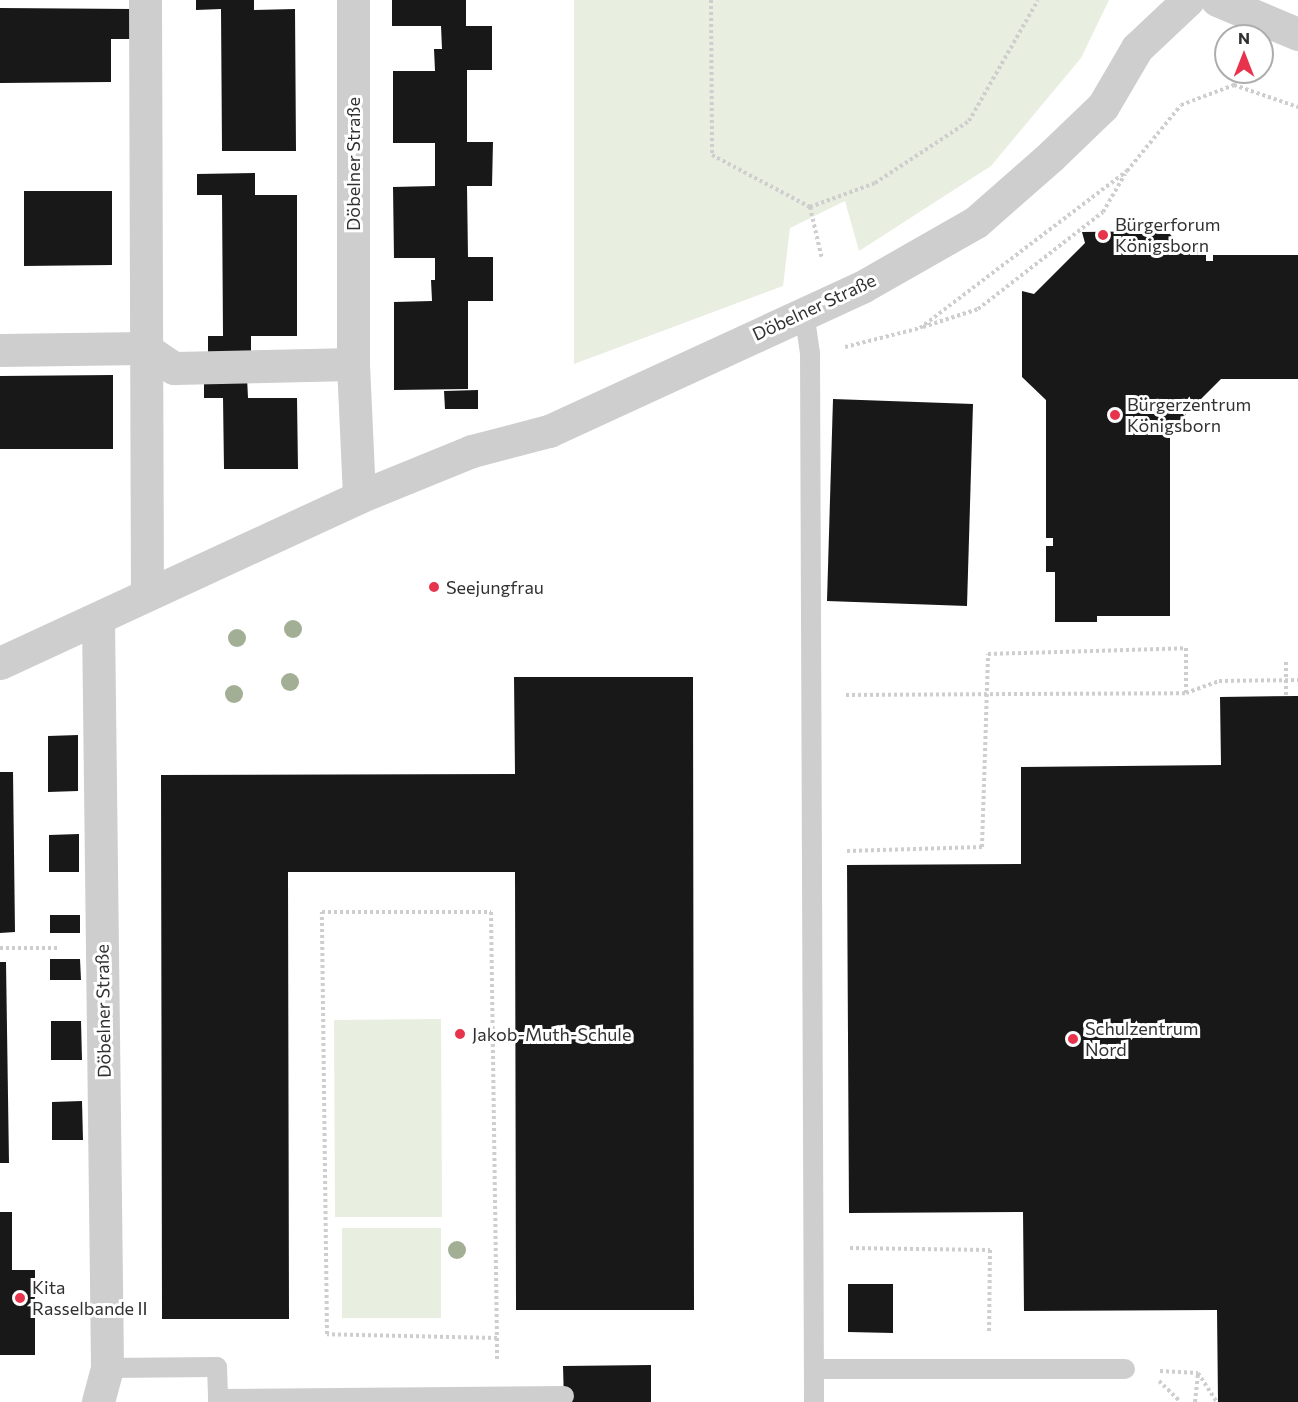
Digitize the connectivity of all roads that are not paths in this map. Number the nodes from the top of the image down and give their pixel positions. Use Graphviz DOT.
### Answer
graph roads {
  1 [pos="145,0"];
  2 [pos="352,0"];
  3 [pos="1188,0"];
  4 [pos="1217,0"];
  5 [pos="1298,34"];
  6 [pos="818,306"];
  7 [pos="144,348"];
  8 [pos="0,350"];
  9 [pos="353,364"];
  10 [pos="359,497"];
  11 [pos="147,594"];
  12 [pos="98,619"];
  13 [pos="0,663"];
  14 [pos="107,1368"];
  15 [pos="814,1369"];
  16 [pos="1125,1369"];
  17 [pos="564,1396"];
  18 [pos="218,1401"];
  19 [pos="498,1401"];
  20 [pos="98,1402"];
  21 [pos="814,1402"];
  1 -- 7 [label="street"];
  2 -- 9 [label="street, Döbelner Straße"];
  3 -- 6 [label="street, Döbelner Straße"];
  4 -- 5 [label="street"];
  6 -- 10 [label="street, Döbelner Straße"];
  6 -- 15 [label="lane"];
  7 -- 8 [label="street"];
  7 -- 9 [label="street"];
  7 -- 11 [label="street"];
  9 -- 10 [label="street, Döbelner Straße"];
  10 -- 11 [label="street, Döbelner Straße"];
  11 -- 12 [label="street, Döbelner Straße"];
  12 -- 13 [label="street, Döbelner Straße"];
  12 -- 14 [label="street, Döbelner Straße"];
  14 -- 18 [label="lane"];
  14 -- 20 [label="street, Döbelner Straße"];
  15 -- 16 [label="lane"];
  15 -- 21 [label="lane"];
  17 -- 19 [label="lane"];
  18 -- 19 [label="lane"];
}
